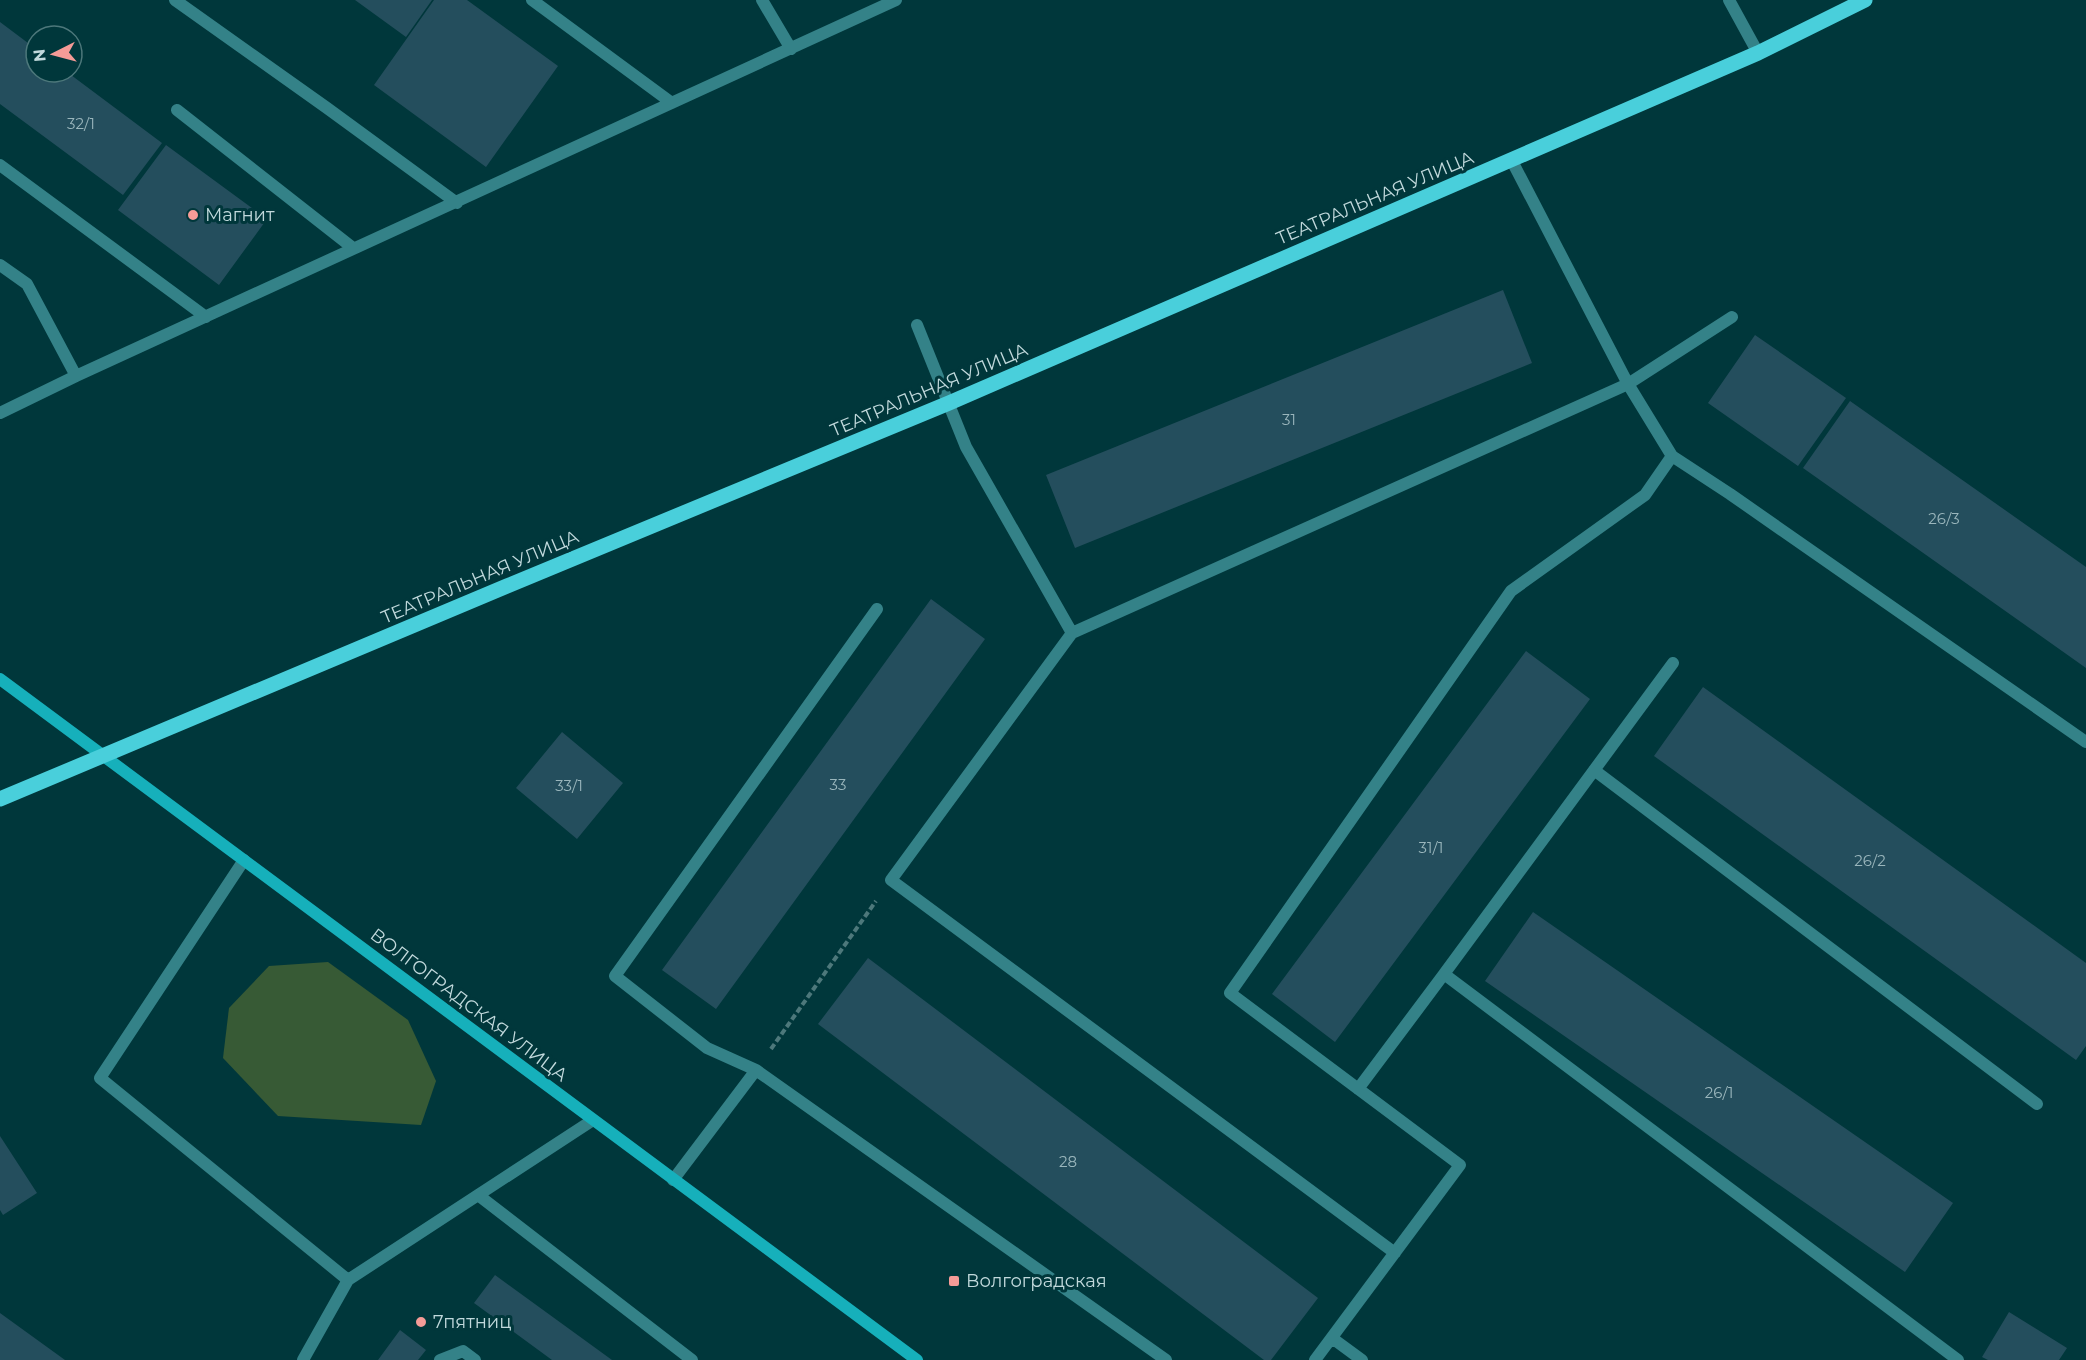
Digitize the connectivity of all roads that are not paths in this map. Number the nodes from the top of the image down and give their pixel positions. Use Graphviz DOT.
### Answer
graph roads {
  1 [pos="175,0"];
  2 [pos="532,0"];
  3 [pos="762,0"];
  4 [pos="896,0"];
  5 [pos="1729,0"];
  6 [pos="1865,0"];
  7 [pos="791,49"];
  8 [pos="1758,53"];
  9 [pos="672,103"];
  10 [pos="177,110"];
  11 [pos="1512,161"];
  12 [pos="0,165"];
  13 [pos="457,203"];
  14 [pos="352,248"];
  15 [pos="0,265"];
  16 [pos="206,317"];
  17 [pos="1732,317"];
  18 [pos="917,325"];
  19 [pos="76,376"];
  20 [pos="1628,384"];
  21 [pos="949,404"];
  22 [pos="0,413"];
  23 [pos="1672,456"];
  24 [pos="877,609"];
  25 [pos="1072,633"];
  26 [pos="1673,663"];
  27 [pos="0,679"];
  28 [pos="2086,742"];
  29 [pos="105,756"];
  30 [pos="1594,770"];
  31 [pos="0,800"];
  32 [pos="244,860"];
  33 [pos="1444,974"];
  34 [pos="756,1070"];
  35 [pos="1358,1089"];
  36 [pos="2037,1104"];
  37 [pos="593,1120"];
  38 [pos="673,1180"];
  39 [pos="478,1195"];
  40 [pos="1395,1253"];
  41 [pos="348,1280"];
  42 [pos="1332,1338"];
  43 [pos="303,1360"];
  44 [pos="440,1360"];
  45 [pos="475,1360"];
  46 [pos="692,1360"];
  47 [pos="917,1360"];
  48 [pos="1167,1360"];
  49 [pos="1315,1360"];
  50 [pos="1362,1360"];
  51 [pos="1958,1360"];
  1 -- 13 [label="lane"];
  2 -- 9 [label="lane"];
  3 -- 7 [label="lane"];
  4 -- 7 [label="lane"];
  5 -- 8 [label="lane"];
  6 -- 8 [label="main road, ТЕАТРАЛЬНАЯ УЛИЦА"];
  7 -- 9 [label="lane"];
  8 -- 11 [label="main road, ТЕАТРАЛЬНАЯ УЛИЦА"];
  9 -- 13 [label="lane"];
  10 -- 14 [label="lane"];
  11 -- 20 [label="lane"];
  11 -- 21 [label="main road, ТЕАТРАЛЬНАЯ УЛИЦА"];
  12 -- 16 [label="lane"];
  13 -- 14 [label="lane"];
  14 -- 16 [label="lane"];
  15 -- 19 [label="lane"];
  16 -- 19 [label="lane"];
  17 -- 20 [label="lane"];
  18 -- 21 [label="lane"];
  19 -- 22 [label="lane"];
  20 -- 23 [label="lane"];
  20 -- 25 [label="lane"];
  21 -- 25 [label="lane"];
  21 -- 29 [label="main road, ТЕАТРАЛЬНАЯ УЛИЦА"];
  23 -- 28 [label="lane"];
  23 -- 35 [label="lane"];
  24 -- 34 [label="lane"];
  25 -- 40 [label="lane"];
  26 -- 30 [label="lane"];
  27 -- 29 [label="main road, ВОЛГОГРАДСКАЯ УЛИЦА"];
  29 -- 31 [label="main road, ТЕАТРАЛЬНАЯ УЛИЦА"];
  29 -- 32 [label="main road, ВОЛГОГРАДСКАЯ УЛИЦА"];
  30 -- 33 [label="lane"];
  30 -- 36 [label="lane"];
  32 -- 37 [label="main road, ВОЛГОГРАДСКАЯ УЛИЦА"];
  32 -- 41 [label="lane"];
  33 -- 35 [label="lane"];
  33 -- 51 [label="lane"];
  34 -- 38 [label="lane"];
  34 -- 48 [label="lane"];
  35 -- 40 [label="lane"];
  37 -- 38 [label="main road, ВОЛГОГРАДСКАЯ УЛИЦА"];
  37 -- 39 [label="lane"];
  38 -- 47 [label="main road, ВОЛГОГРАДСКАЯ УЛИЦА"];
  39 -- 41 [label="lane"];
  39 -- 46 [label="lane"];
  40 -- 42 [label="lane"];
  41 -- 43 [label="lane"];
  42 -- 49 [label="lane"];
  42 -- 50 [label="lane"];
  44 -- 45 [label="lane"];
}
